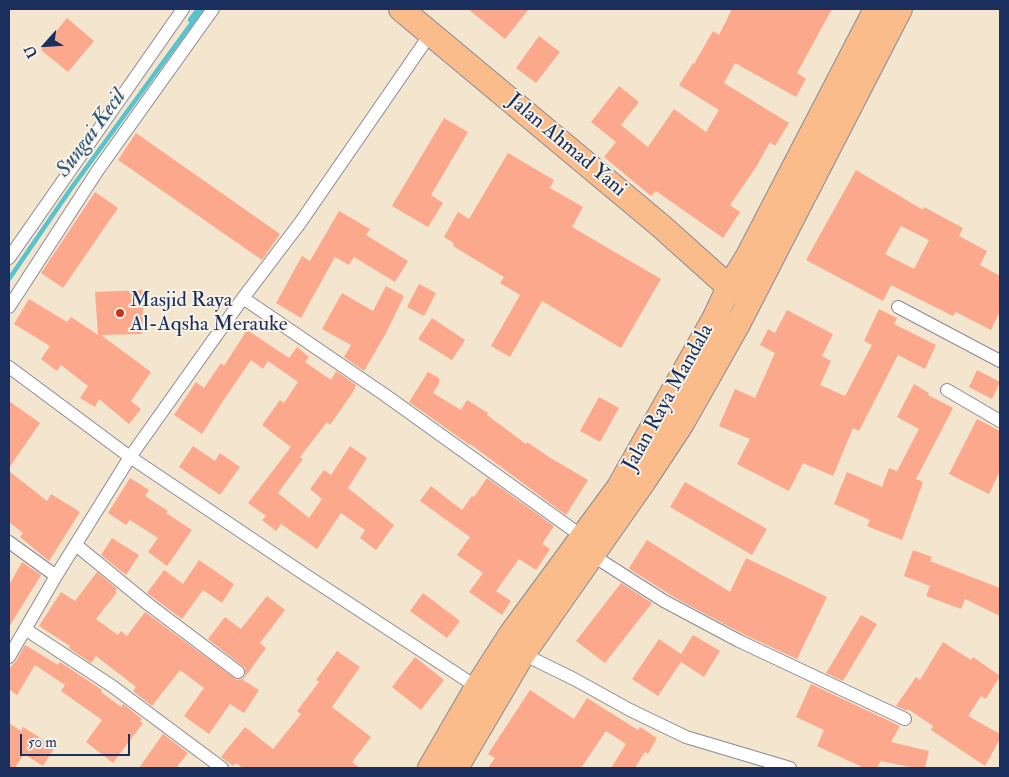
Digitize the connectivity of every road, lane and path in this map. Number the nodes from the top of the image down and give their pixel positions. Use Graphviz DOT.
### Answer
graph roads {
  1 [pos="183,9"];
  2 [pos="214,9"];
  3 [pos="401,9"];
  4 [pos="876,9"];
  5 [pos="900,9"];
  6 [pos="431,33"];
  7 [pos="9,258"];
  8 [pos="729,287"];
  9 [pos="243,298"];
  10 [pos="751,298"];
  11 [pos="9,307"];
  12 [pos="898,307"];
  13 [pos="1000,361"];
  14 [pos="9,367"];
  15 [pos="947,390"];
  16 [pos="1000,421"];
  17 [pos="130,457"];
  18 [pos="9,542"];
  19 [pos="76,545"];
  20 [pos="587,546"];
  21 [pos="56,576"];
  22 [pos="25,629"];
  23 [pos="523,654"];
  24 [pos="9,657"];
  25 [pos="238,672"];
  26 [pos="477,687"];
  27 [pos="906,719"];
  28 [pos="222,768"];
  29 [pos="430,768"];
  30 [pos="456,768"];
  31 [pos="790,768"];
  1 -- 7 [label="street"];
  2 -- 11 [label="street"];
  3 -- 6 [label="highway, Jalan Ahmad Yani"];
  4 -- 8 [label="highway, Jalan Raya Mandala"];
  5 -- 10 [label="highway, Jalan Raya Mandala"];
  6 -- 8 [label="highway, Jalan Ahmad Yani"];
  6 -- 9 [label="street"];
  8 -- 10 [label="highway, Jalan Ahmad Yani"];
  8 -- 20 [label="highway, Jalan Raya Mandala"];
  9 -- 17 [label="street"];
  9 -- 20 [label="street"];
  10 -- 20 [label="highway, Jalan Raya Mandala"];
  12 -- 13 [label="street"];
  14 -- 17 [label="street"];
  15 -- 16 [label="street"];
  17 -- 19 [label="street"];
  17 -- 26 [label="street"];
  18 -- 21 [label="street"];
  19 -- 21 [label="street"];
  19 -- 25 [label="street"];
  20 -- 23 [label="highway, Jalan Raya Mandala"];
  20 -- 26 [label="highway, Jalan Raya Mandala"];
  20 -- 27 [label="street"];
  21 -- 22 [label="street"];
  22 -- 24 [label="street"];
  22 -- 28 [label="street"];
  23 -- 30 [label="highway, Jalan Raya Mandala"];
  23 -- 31 [label="street"];
  26 -- 29 [label="highway, Jalan Raya Mandala"];
}
